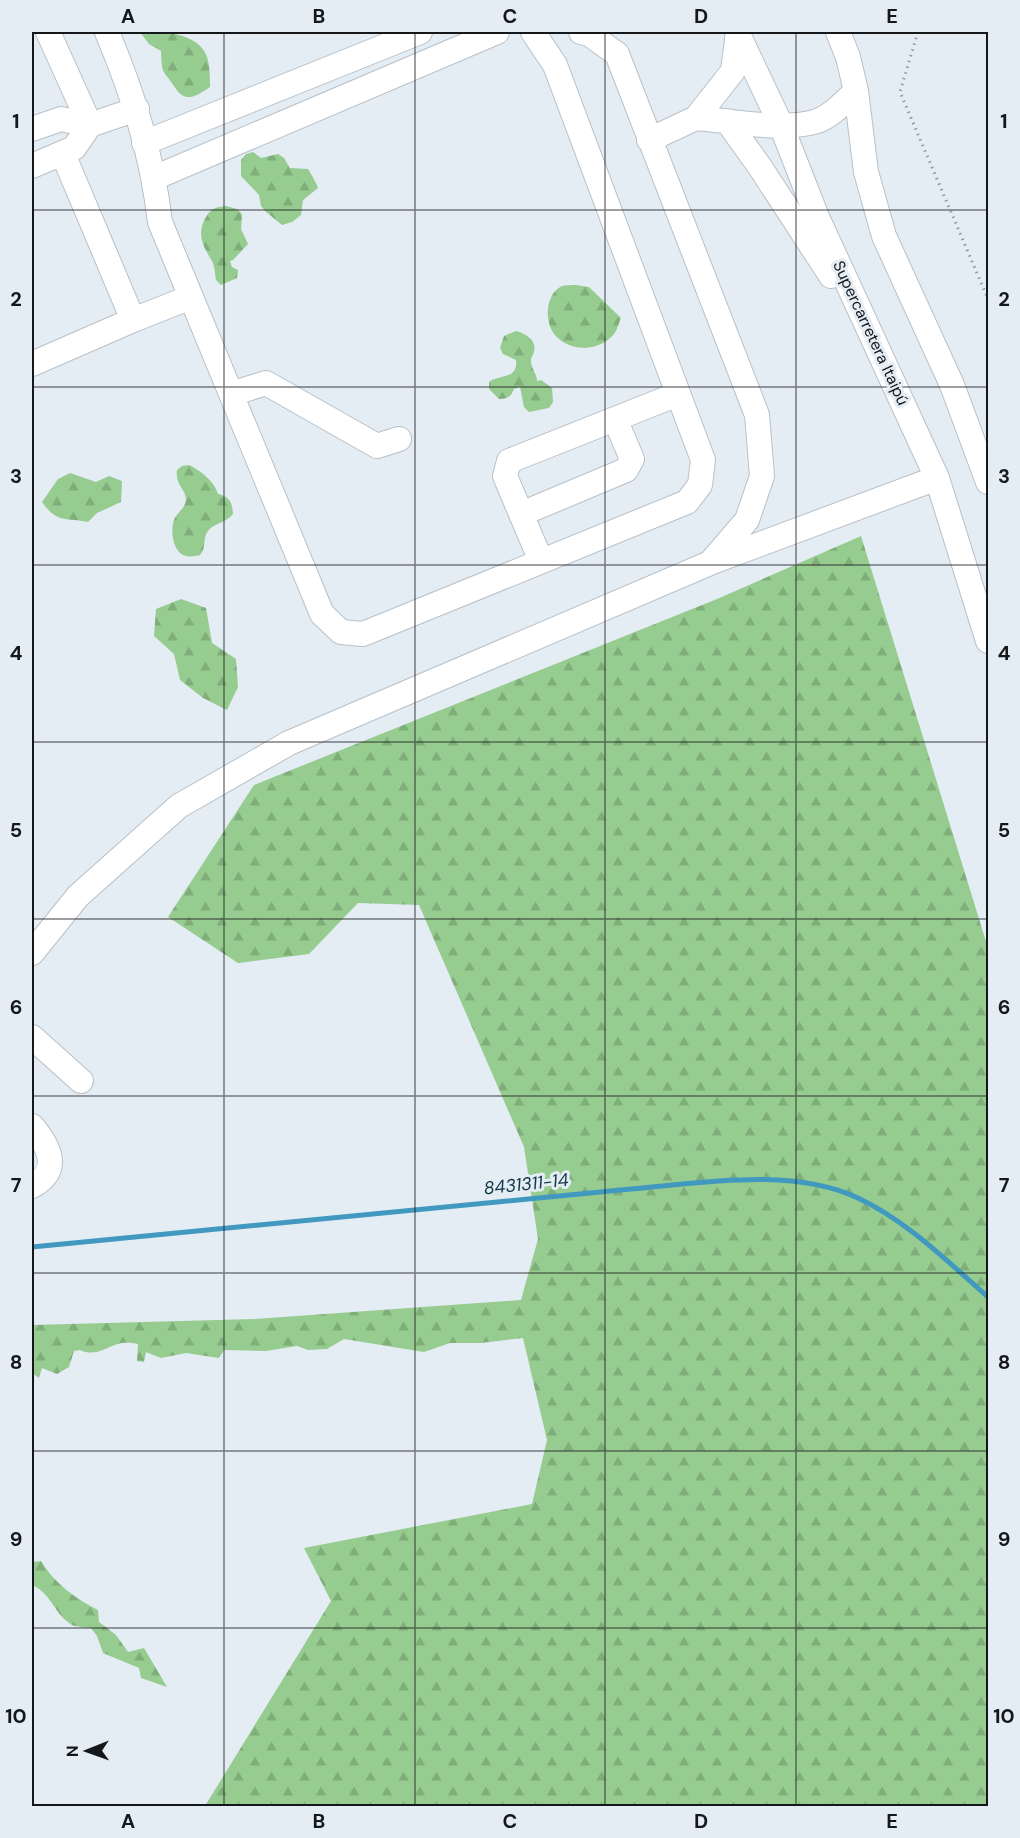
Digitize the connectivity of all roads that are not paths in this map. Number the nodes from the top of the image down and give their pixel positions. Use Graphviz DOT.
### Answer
graph roads {
  1 [pos="48,32"];
  2 [pos="107,32"];
  3 [pos="420,32"];
  4 [pos="496,32"];
  5 [pos="533,32"];
  6 [pos="581,32"];
  7 [pos="737,32"];
  8 [pos="838,32"];
  9 [pos="852,32"];
  10 [pos="848,57"];
  11 [pos="856,91"];
  12 [pos="137,109"];
  13 [pos="696,118"];
  14 [pos="727,121"];
  15 [pos="90,125"];
  16 [pos="781,125"];
  17 [pos="32,129"];
  18 [pos="649,140"];
  19 [pos="144,143"];
  20 [pos="63,154"];
  21 [pos="32,166"];
  22 [pos="154,178"];
  23 [pos="191,297"];
  24 [pos="133,320"];
  25 [pos="32,364"];
  26 [pos="891,377"];
  27 [pos="231,394"];
  28 [pos="678,394"];
  29 [pos="615,419"];
  30 [pos="399,439"];
  31 [pos="937,478"];
  32 [pos="988,482"];
  33 [pos="521,514"];
  34 [pos="541,561"];
  35 [pos="710,563"];
  36 [pos="988,641"];
  37 [pos="32,953"];
  38 [pos="32,1037"];
  39 [pos="81,1081"];
  40 [pos="32,1126"];
  41 [pos="32,1186"];
  1 -- 15 [label="street"];
  2 -- 12 [label="street"];
  3 -- 19 [label="street"];
  4 -- 22 [label="street"];
  5 -- 28 [label="street"];
  6 -- 18 [label="street"];
  7 -- 13 [label="street"];
  7 -- 16 [label="street, Supercarretera Itaipú"];
  8 -- 10 [label="street"];
  9 -- 10 [label="street"];
  10 -- 11 [label="street"];
  11 -- 16 [label="street"];
  11 -- 32 [label="street"];
  12 -- 15 [label="street"];
  12 -- 19 [label="street"];
  13 -- 14 [label="street"];
  13 -- 18 [label="street"];
  14 -- 16 [label="street"];
  14 -- 26 [label="street"];
  15 -- 17 [label="street"];
  15 -- 20 [label="street"];
  16 -- 26 [label="street, Supercarretera Itaipú"];
  18 -- 35 [label="street"];
  19 -- 22 [label="street"];
  20 -- 21 [label="street"];
  20 -- 24 [label="street"];
  22 -- 23 [label="street"];
  23 -- 24 [label="street"];
  23 -- 27 [label="street"];
  24 -- 25 [label="street"];
  26 -- 31 [label="street, Supercarretera Itaipú"];
  27 -- 30 [label="street"];
  27 -- 34 [label="street"];
  28 -- 29 [label="street"];
  28 -- 34 [label="street"];
  29 -- 33 [label="street"];
  29 -- 33 [label="street"];
  31 -- 35 [label="street"];
  31 -- 36 [label="street, Supercarretera Itaipú"];
  33 -- 34 [label="street"];
  35 -- 37 [label="street"];
  38 -- 39 [label="street"];
  40 -- 41 [label="street"];
}
